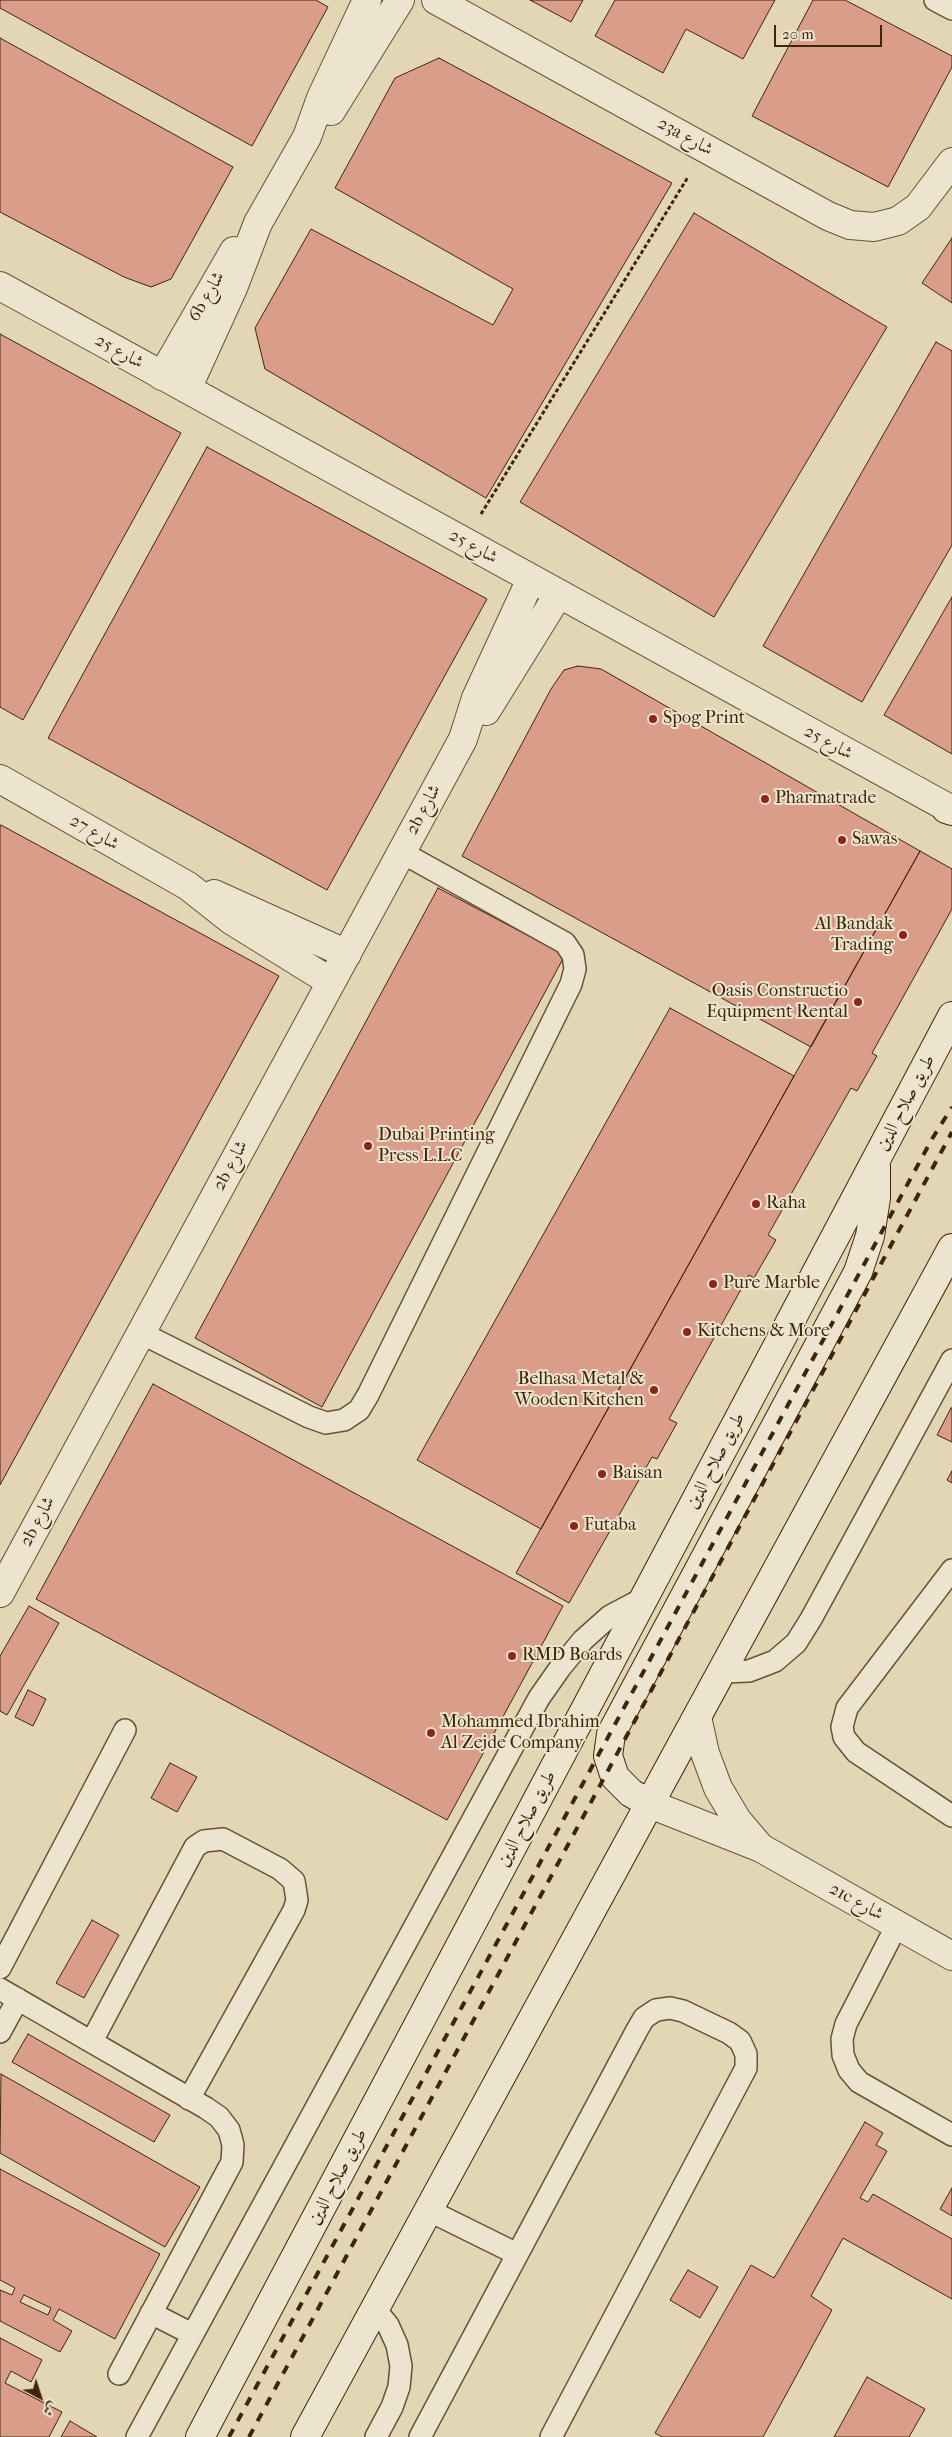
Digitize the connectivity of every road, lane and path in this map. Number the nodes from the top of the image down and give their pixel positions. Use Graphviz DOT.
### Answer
graph roads {
  1 [pos="367,0"];
  2 [pos="400,0"];
  3 [pos="436,0"];
  4 [pos="935,0"];
  5 [pos="952,9"];
  6 [pos="307,137"];
  7 [pos="705,148"];
  8 [pos="952,162"];
  9 [pos="258,224"];
  10 [pos="0,286"];
  11 [pos="162,376"];
  12 [pos="187,389"];
  13 [pos="464,542"];
  14 [pos="531,578"];
  15 [pos="558,595"];
  16 [pos="463,739"];
  17 [pos="0,779"];
  18 [pos="951,811"];
  19 [pos="401,852"];
  20 [pos="188,886"];
  21 [pos="346,954"];
  22 [pos="331,982"];
  23 [pos="952,1016"];
  24 [pos="876,1160"];
  25 [pos="952,1248"];
  26 [pos="141,1333"];
  27 [pos="952,1360"];
  28 [pos="952,1570"];
  29 [pos="0,1593"];
  30 [pos="644,1598"];
  31 [pos="722,1672"];
  32 [pos="697,1717"];
  33 [pos="125,1730"];
  34 [pos="650,1804"];
  35 [pos="952,1816"];
  36 [pos="761,1848"];
  37 [pos="897,1925"];
  38 [pos="952,1956"];
  39 [pos="0,1968"];
  40 [pos="9,1994"];
  41 [pos="0,2032"];
  42 [pos="92,2041"];
  43 [pos="189,2099"];
  44 [pos="952,2135"];
  45 [pos="428,2210"];
  46 [pos="517,2254"];
  47 [pos="375,2309"];
  48 [pos="151,2313"];
  49 [pos="192,2334"];
  50 [pos="119,2374"];
  51 [pos="137,2437"];
  52 [pos="200,2437"];
  53 [pos="305,2437"];
  54 [pos="376,2437"];
  55 [pos="420,2437"];
  56 [pos="551,2437"];
  1 -- 6 [label="street, 6b شارع"];
  2 -- 6 [label="street, 6b شارع"];
  3 -- 7 [label="street, 23a شارع"];
  4 -- 5 [label="lane"];
  6 -- 9 [label="street, 6b شارع"];
  7 -- 8 [label="street, 23a شارع"];
  7 -- 13 [label="path"];
  9 -- 11 [label="street, 6b شارع"];
  9 -- 12 [label="street, 6b شارع"];
  10 -- 11 [label="street, شارع 25"];
  11 -- 12 [label="street, شارع 25"];
  12 -- 13 [label="street, شارع 25"];
  13 -- 14 [label="street, شارع 25"];
  14 -- 15 [label="street, شارع 25"];
  14 -- 16 [label="street, 2b شارع"];
  15 -- 16 [label="street, 2b شارع"];
  15 -- 18 [label="street, شارع 25"];
  16 -- 19 [label="street, 2b شارع"];
  17 -- 20 [label="street, شارع 27"];
  19 -- 21 [label="street, 2b شارع"];
  19 -- 26 [label="lane"];
  20 -- 21 [label="street, شارع 27"];
  20 -- 22 [label="street, شارع 27"];
  21 -- 22 [label="street, 2b شارع"];
  22 -- 26 [label="street, 2b شارع"];
  23 -- 24 [label="street, طريق صلاح الدين"];
  24 -- 30 [label="street, طريق صلاح الدين"];
  24 -- 34 [label="street, 21c شارع"];
  25 -- 31 [label="street"];
  26 -- 29 [label="street, 2b شارع"];
  27 -- 31 [label="lane"];
  28 -- 35 [label="lane"];
  30 -- 49 [label="lane"];
  30 -- 52 [label="street, طريق صلاح الدين"];
  31 -- 32 [label="street"];
  32 -- 34 [label="street"];
  32 -- 36 [label="street, 21c شارع"];
  33 -- 39 [label="lane"];
  34 -- 36 [label="street, 21c شارع"];
  34 -- 45 [label="street"];
  36 -- 37 [label="street, 21c شارع"];
  37 -- 38 [label="street, 21c شارع"];
  37 -- 44 [label="lane"];
  40 -- 41 [label="lane"];
  40 -- 42 [label="lane"];
  42 -- 43 [label="lane"];
  42 -- 43 [label="lane"];
  43 -- 48 [label="lane"];
  45 -- 46 [label="lane"];
  45 -- 47 [label="street"];
  46 -- 55 [label="lane"];
  46 -- 56 [label="lane"];
  47 -- 53 [label="street"];
  47 -- 54 [label="lane"];
  48 -- 49 [label="lane"];
  48 -- 50 [label="lane"];
  49 -- 51 [label="lane"];
}
